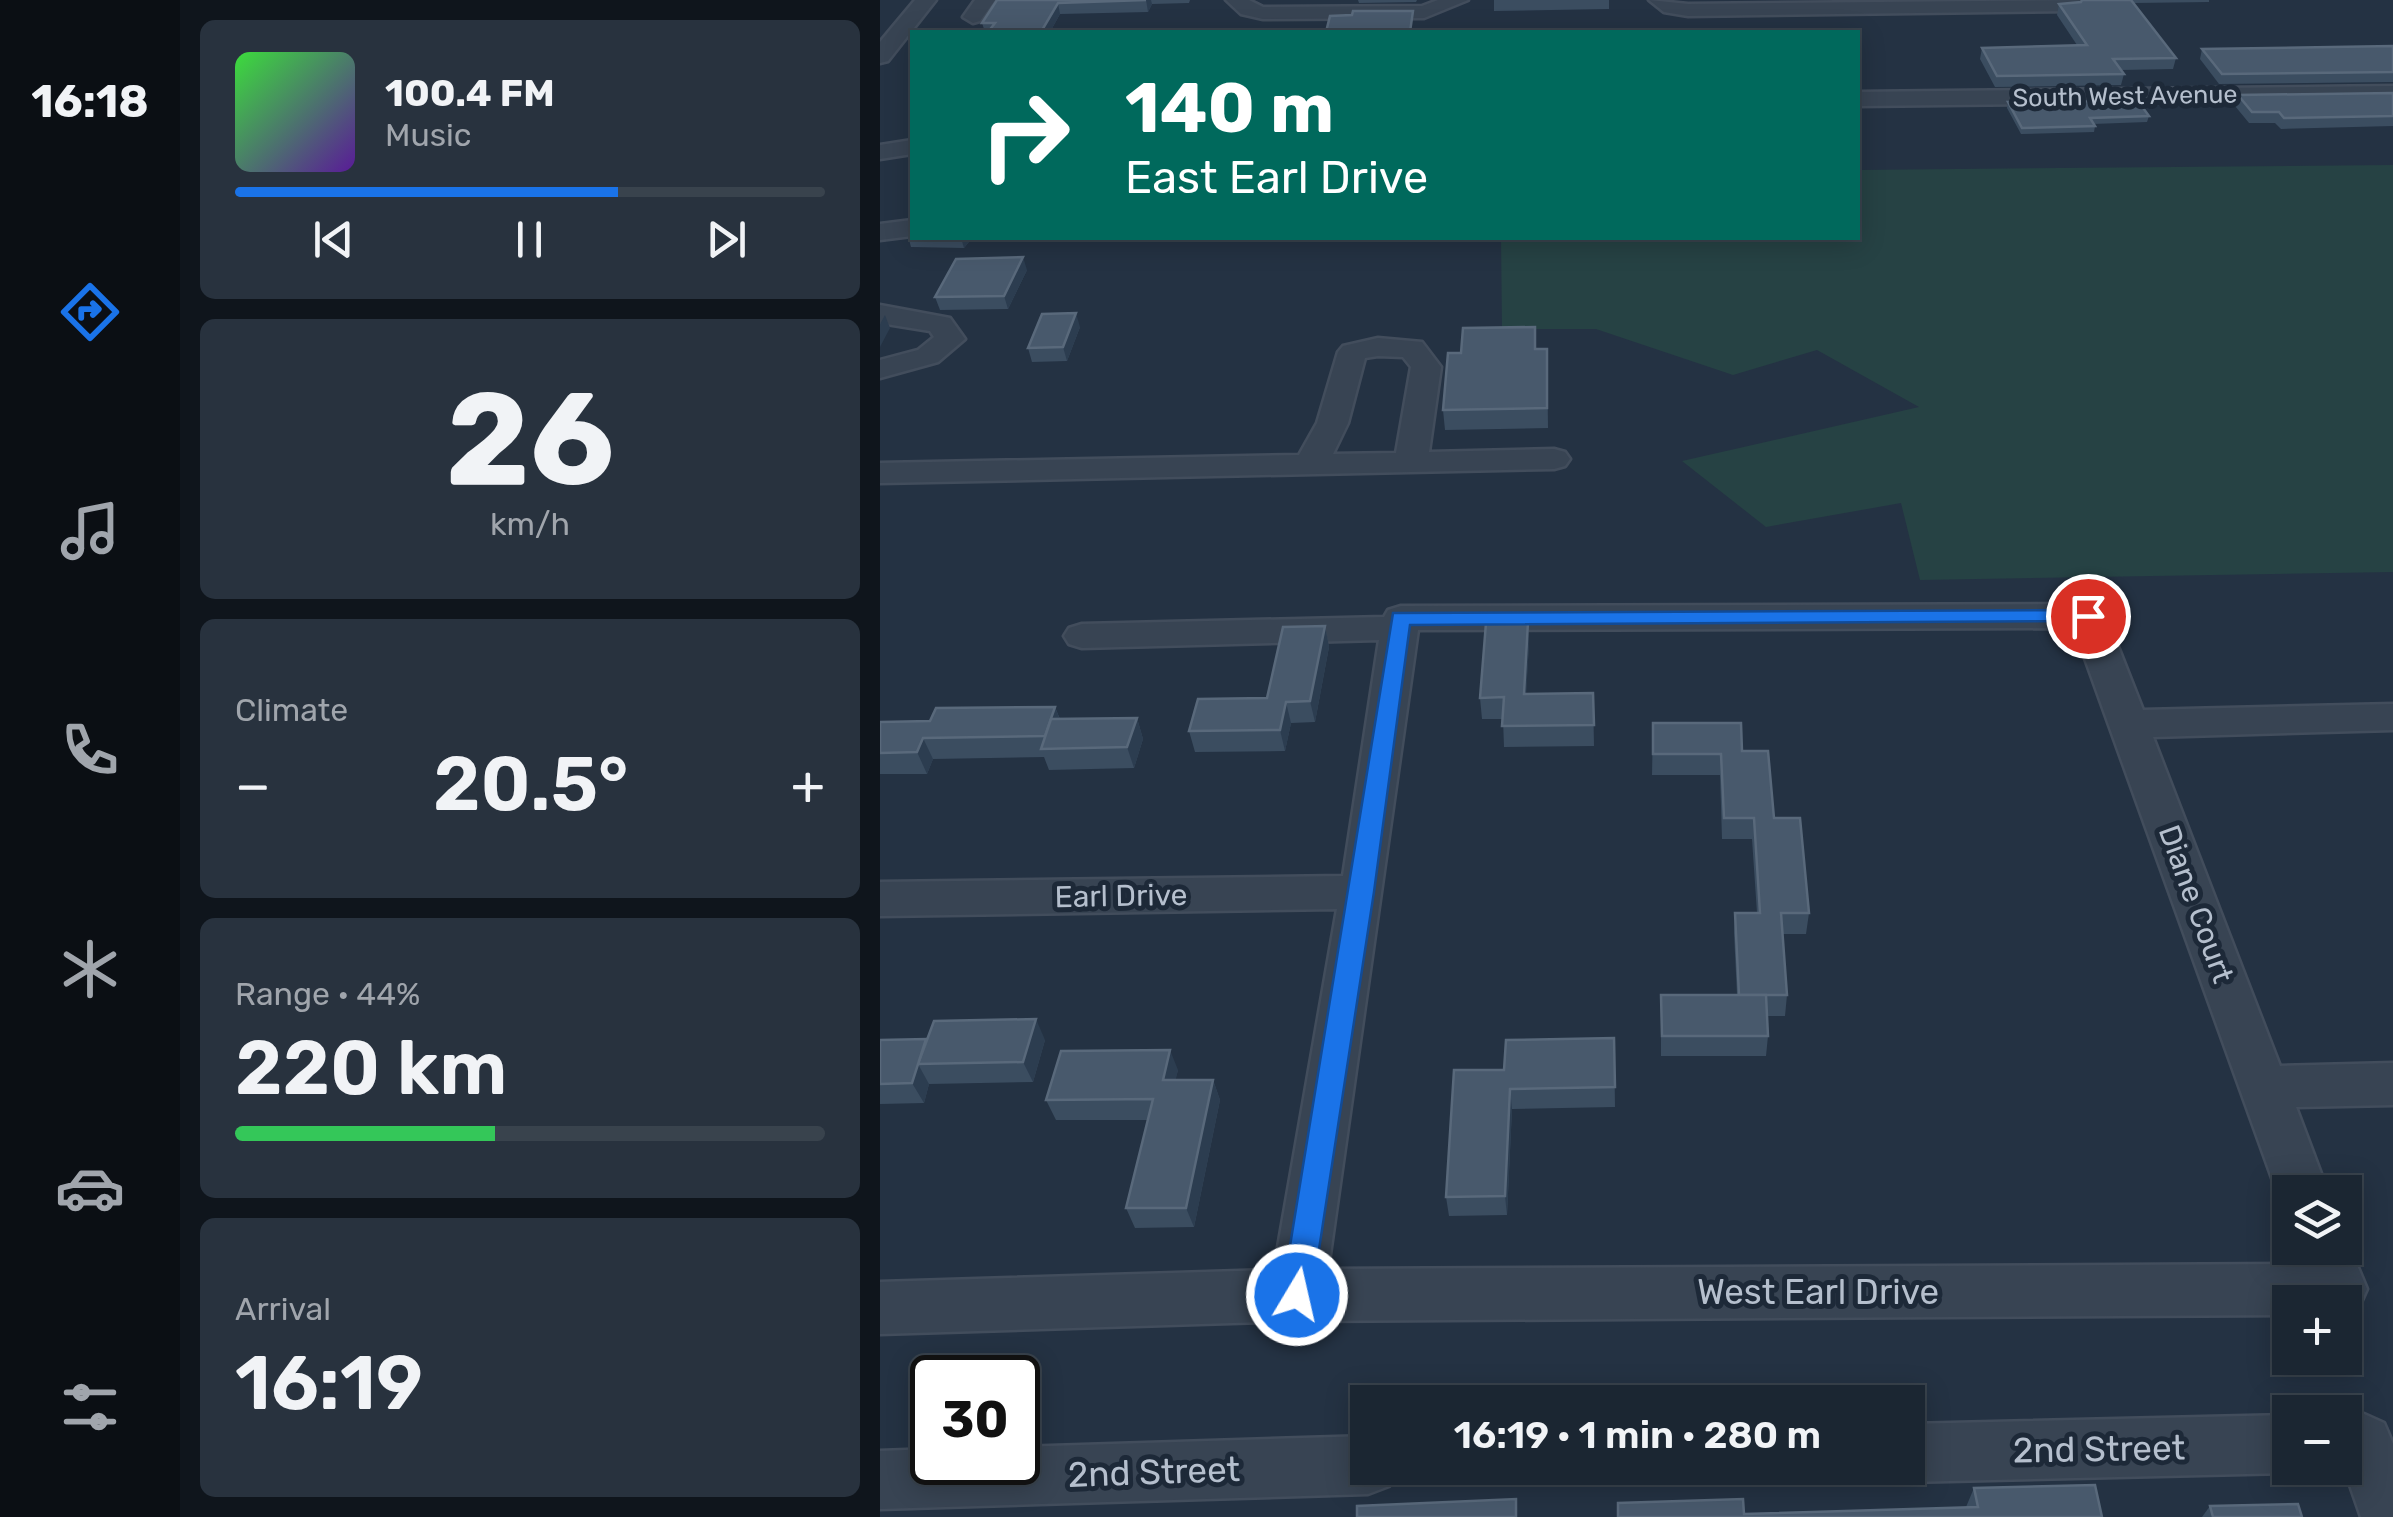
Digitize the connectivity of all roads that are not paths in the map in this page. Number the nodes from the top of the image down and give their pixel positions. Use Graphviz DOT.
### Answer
graph roads {
  1 [pos="1236,0"];
  2 [pos="1458,0"];
  3 [pos="1659,0"];
  4 [pos="2074,0"];
  5 [pos="925,2"];
  6 [pos="1768,4"];
  7 [pos="1921,4"];
  8 [pos="894,8"];
  9 [pos="1313,23"];
  10 [pos="880,56"];
  11 [pos="2393,93"];
  12 [pos="1860,98"];
  13 [pos="910,147"];
  14 [pos="880,152"];
  15 [pos="910,228"];
  16 [pos="880,232"];
  17 [pos="880,314"];
  18 [pos="880,368"];
  19 [pos="1554,459"];
  20 [pos="1411,462"];
  21 [pos="1309,463"];
  22 [pos="880,473"];
  23 [pos="1400,623"];
  24 [pos="1082,636"];
  25 [pos="2393,717"];
  26 [pos="2128,724"];
  27 [pos="1362,892"];
  28 [pos="880,899"];
  29 [pos="2393,1084"];
  30 [pos="2264,1087"];
  31 [pos="2298,1175"];
  32 [pos="2332,1268"];
  33 [pos="1297,1295"];
  34 [pos="880,1308"];
  35 [pos="2368,1442"];
  36 [pos="2272,1444"];
  37 [pos="1925,1453"];
  38 [pos="1350,1466"];
  39 [pos="880,1480"];
  40 [pos="2390,1517"];
  1 -- 9 [label="street"];
  2 -- 9 [label="street"];
  3 -- 6 [label="street"];
  4 -- 7 [label="street"];
  5 -- 8 [label="street"];
  5 -- 10 [label="street"];
  6 -- 7 [label="street"];
  11 -- 12 [label="street, South West Avenue"];
  13 -- 14 [label="street"];
  15 -- 16 [label="street"];
  17 -- 18 [label="street"];
  19 -- 20 [label="street"];
  20 -- 21 [label="street"];
  20 -- 21 [label="street"];
  21 -- 22 [label="street"];
  23 -- 24 [label="street"];
  23 -- 26 [label="street, Diane Court"];
  23 -- 27 [label="street"];
  25 -- 26 [label="street"];
  26 -- 30 [label="street, Diane Court"];
  27 -- 28 [label="street, Earl Drive"];
  27 -- 33 [label="street"];
  29 -- 30 [label="street"];
  30 -- 31 [label="street, Diane Court"];
  32 -- 33 [label="street, West Earl Drive"];
  33 -- 34 [label="street, West Earl Drive"];
  35 -- 40 [label="street"];
  36 -- 37 [label="street, 2nd Street"];
  38 -- 39 [label="street, 2nd Street"];
}
